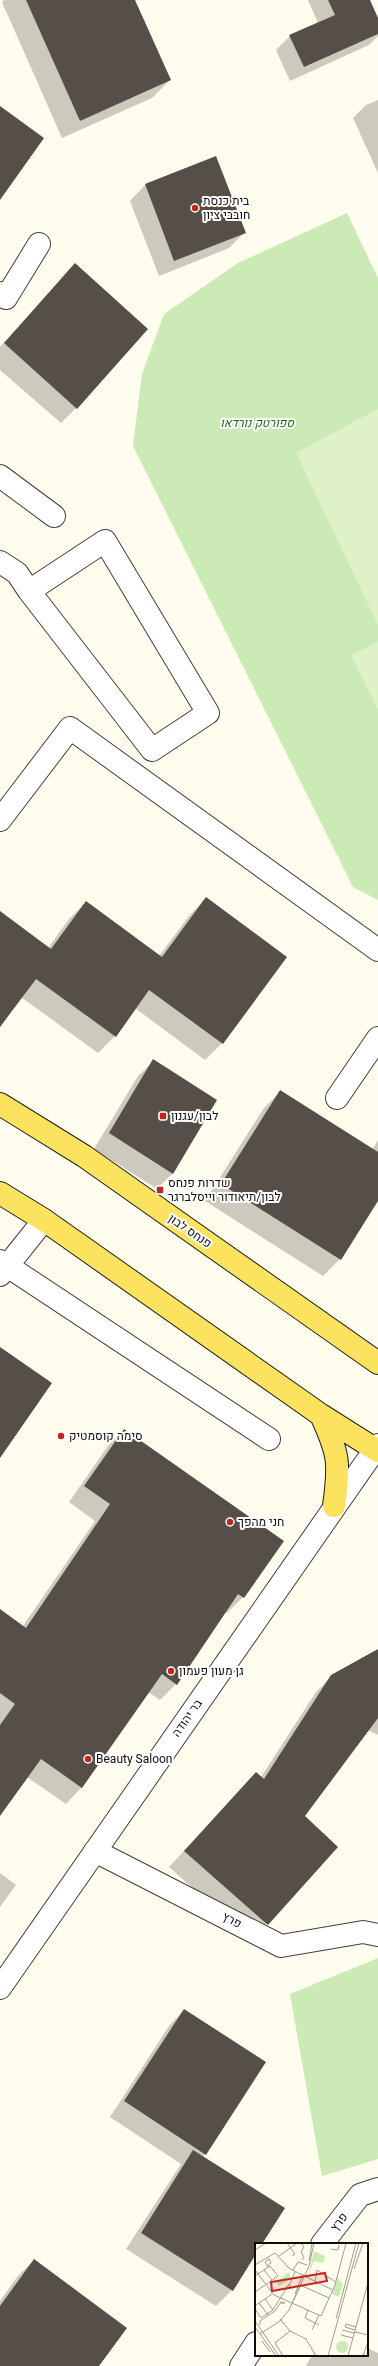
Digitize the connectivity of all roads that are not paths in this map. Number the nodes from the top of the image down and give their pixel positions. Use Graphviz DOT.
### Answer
graph roads {
  1 [pos="39,244"];
  2 [pos="2,299"];
  3 [pos="0,476"];
  4 [pos="54,516"];
  5 [pos="0,562"];
  6 [pos="29,591"];
  7 [pos="0,820"];
  8 [pos="378,950"];
  9 [pos="378,1038"];
  10 [pos="337,1098"];
  11 [pos="0,1104"];
  12 [pos="0,1193"];
  13 [pos="44,1220"];
  14 [pos="2,1267"];
  15 [pos="378,1363"];
  16 [pos="322,1415"];
  17 [pos="269,1439"];
  18 [pos="377,1446"];
  19 [pos="334,1506"];
  20 [pos="95,1851"];
  21 [pos="378,1935"];
  22 [pos="0,1988"];
  23 [pos="378,2189"];
  24 [pos="323,2243"];
  25 [pos="255,2345"];
  26 [pos="241,2366"];
  1 -- 2 [label="street"];
  3 -- 4 [label="street"];
  5 -- 6 [label="street"];
  6 -- 6 [label="street"];
  7 -- 8 [label="street"];
  9 -- 10 [label="street"];
  11 -- 15 [label="main road, פנחס לבון"];
  12 -- 13 [label="main road"];
  13 -- 14 [label="street"];
  13 -- 16 [label="main road"];
  14 -- 17 [label="street"];
  16 -- 18 [label="main road"];
  16 -- 19 [label="main road"];
  18 -- 19 [label="street, בר יהודה"];
  19 -- 20 [label="street, בר יהודה"];
  20 -- 21 [label="street, פרץ"];
  20 -- 22 [label="street, בר יהודה"];
  23 -- 24 [label="street, פרץ"];
  25 -- 26 [label="street"];
}
